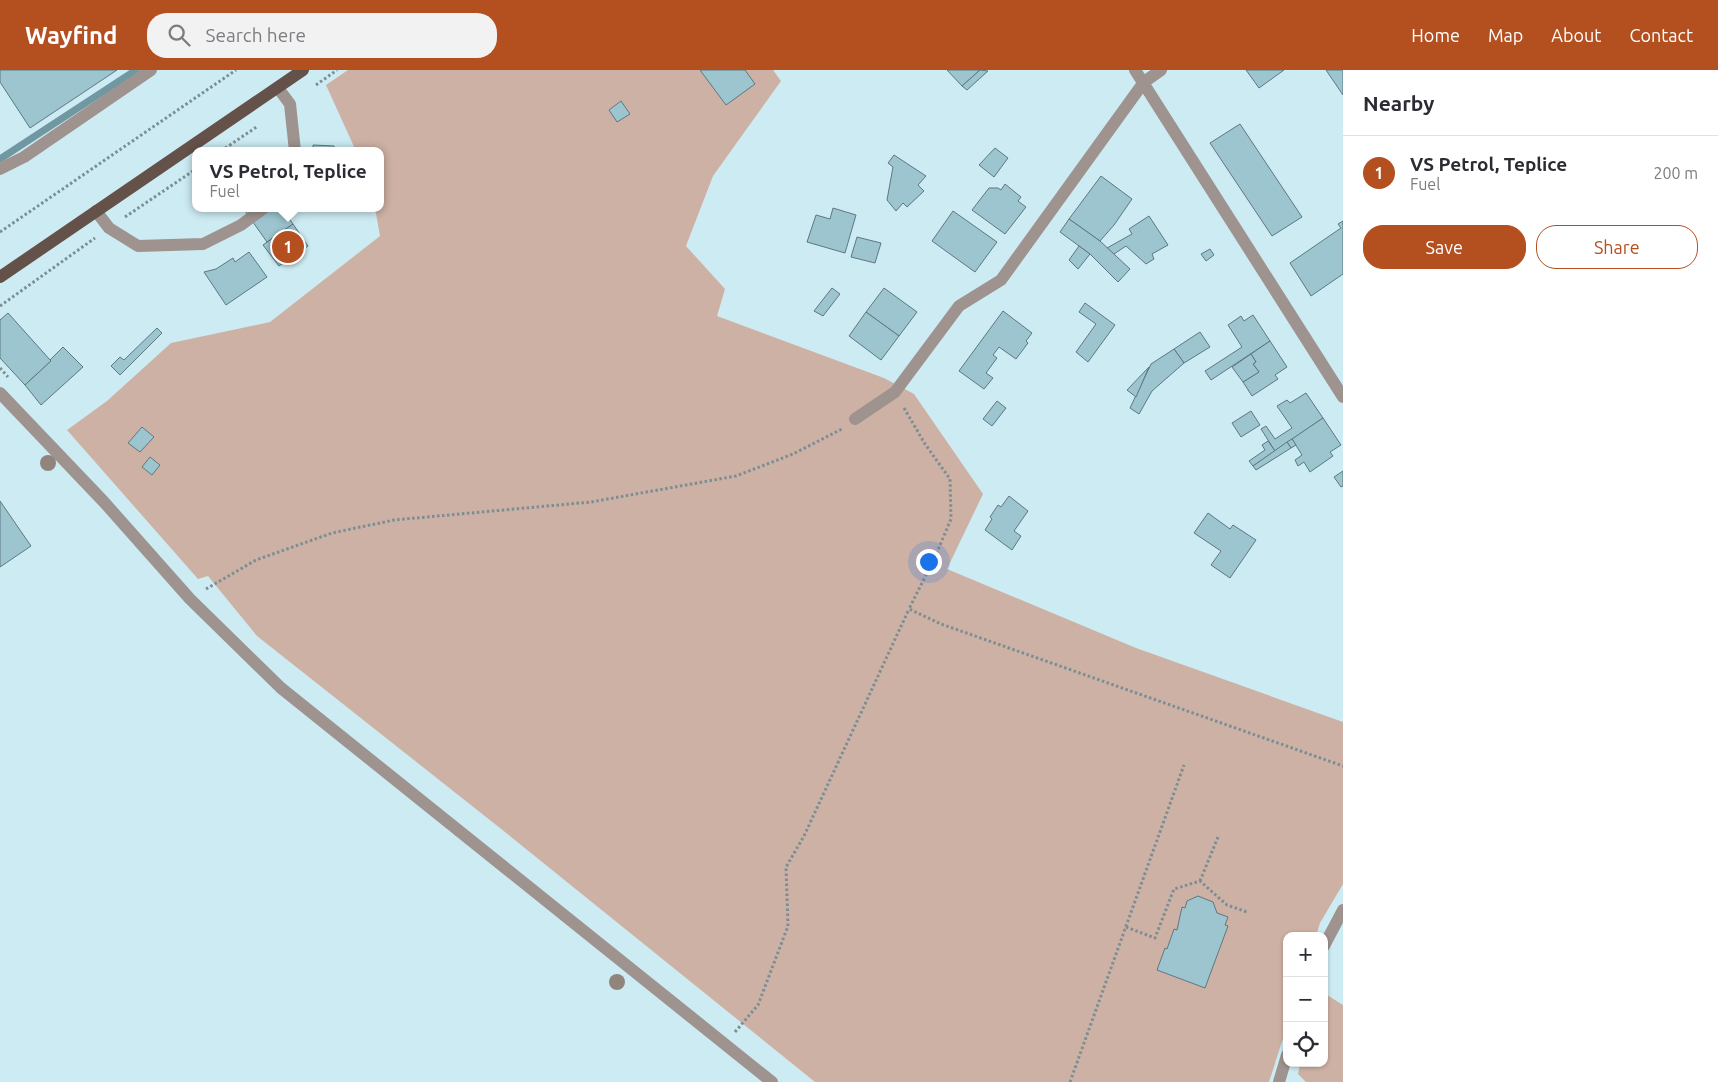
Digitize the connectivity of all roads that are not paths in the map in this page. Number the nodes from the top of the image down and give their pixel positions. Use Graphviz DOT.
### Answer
graph roads {
  1 [pos="151,70"];
  2 [pos="303,70"];
  3 [pos="1135,70"];
  4 [pos="1161,70"];
  5 [pos="1144,82"];
  6 [pos="278,88"];
  7 [pos="295,147"];
  8 [pos="0,169"];
  9 [pos="96,211"];
  10 [pos="259,212"];
  11 [pos="0,277"];
  12 [pos="0,393"];
  13 [pos="1343,396"];
  14 [pos="855,419"];
  15 [pos="1343,910"];
  16 [pos="1328,938"];
  17 [pos="1283,1067"];
  18 [pos="772,1082"];
  19 [pos="1279,1082"];
  1 -- 8 [label="street"];
  2 -- 6 [label="main road"];
  3 -- 5 [label="street"];
  4 -- 5 [label="street"];
  5 -- 13 [label="street"];
  5 -- 14 [label="street"];
  6 -- 7 [label="street"];
  6 -- 9 [label="main road"];
  9 -- 10 [label="street"];
  9 -- 11 [label="main road"];
  12 -- 18 [label="street"];
  15 -- 16 [label="street"];
  17 -- 19 [label="street"];
}
